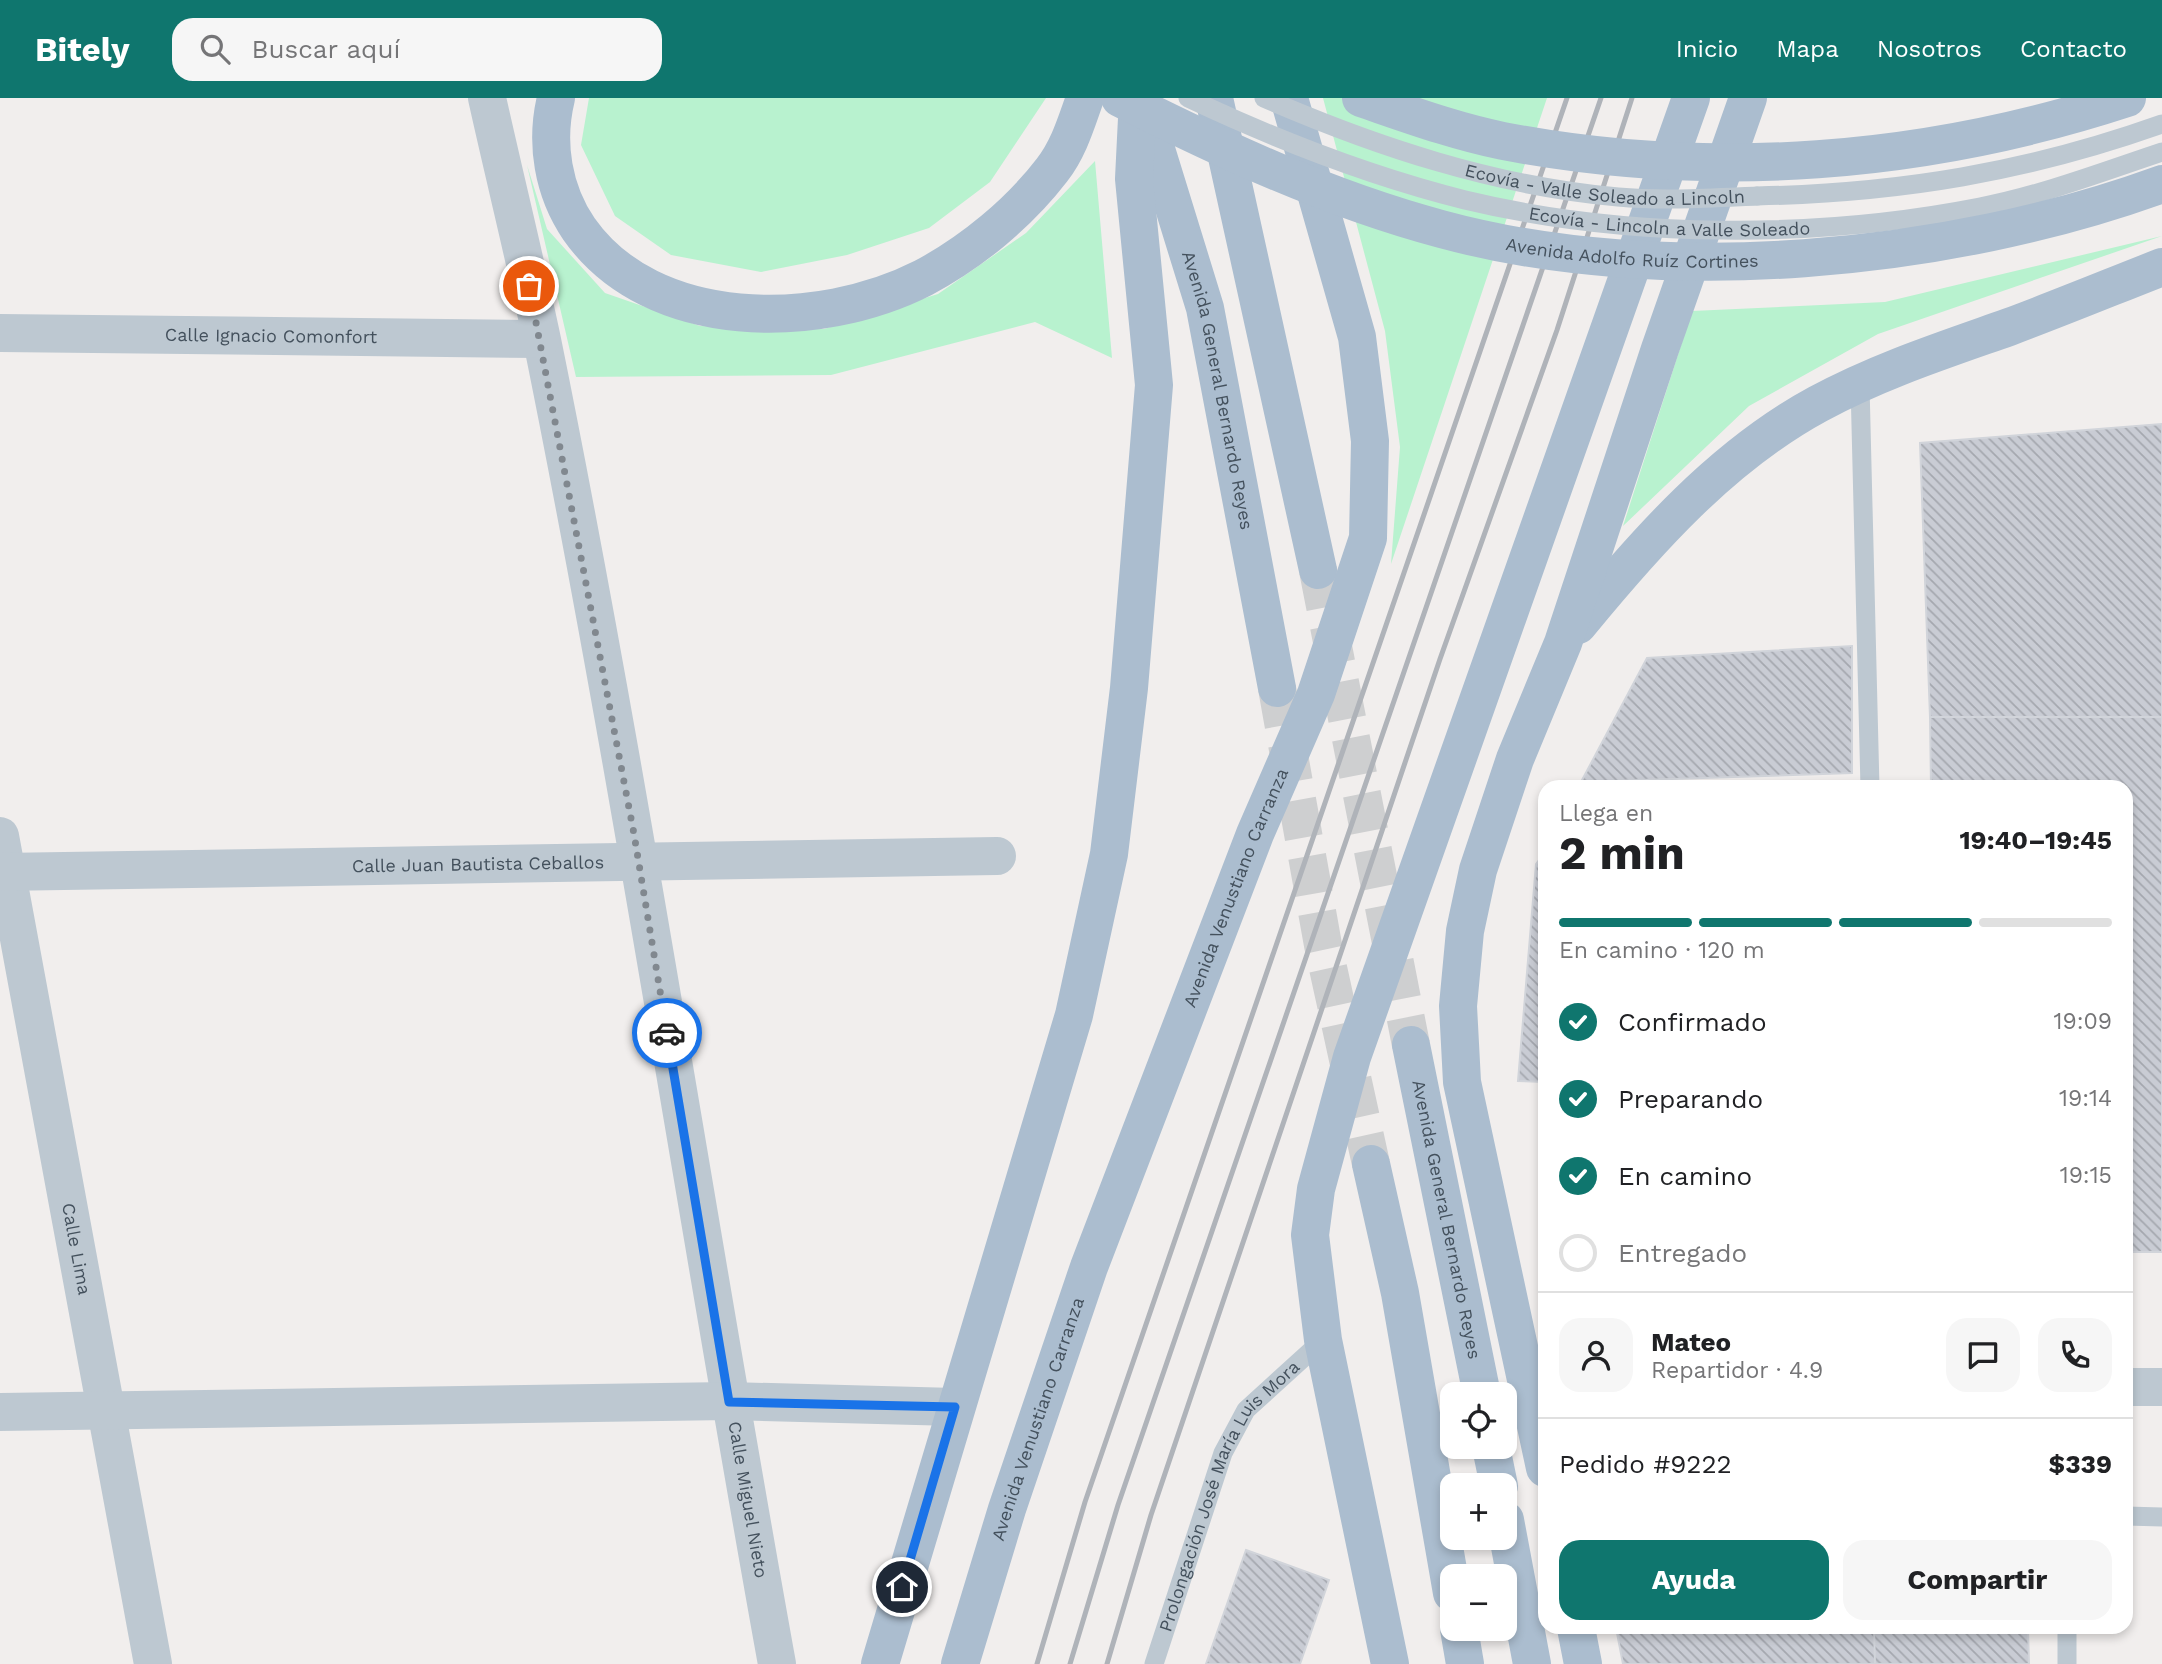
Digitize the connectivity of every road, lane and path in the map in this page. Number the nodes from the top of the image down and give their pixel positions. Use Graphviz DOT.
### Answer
graph roads {
  1 [pos="487,98"];
  2 [pos="556,98"];
  3 [pos="1085,98"];
  4 [pos="1120,98"];
  5 [pos="1140,98"];
  6 [pos="1188,98"];
  7 [pos="1214,98"];
  8 [pos="1264,98"];
  9 [pos="1289,98"];
  10 [pos="1361,98"];
  11 [pos="1691,98"];
  12 [pos="1748,98"];
  13 [pos="2127,98"];
  14 [pos="2162,124"];
  15 [pos="2162,152"];
  16 [pos="2162,184"];
  17 [pos="2162,267"];
  18 [pos="0,332"];
  19 [pos="541,339"];
  20 [pos="1860,384"];
  21 [pos="1318,570"];
  22 [pos="1563,643"];
  23 [pos="1277,688"];
  24 [pos="1870,780"];
  25 [pos="997,856"];
  26 [pos="2,859"];
  27 [pos="639,862"];
  28 [pos="1411,1045"];
  29 [pos="1371,1164"];
  30 [pos="1323,1340"];
  31 [pos="1479,1382"];
  32 [pos="2133,1387"];
  33 [pos="2162,1387"];
  34 [pos="1538,1394"];
  35 [pos="729,1402"];
  36 [pos="955,1407"];
  37 [pos="107,1409"];
  38 [pos="0,1412"];
  39 [pos="2133,1516"];
  40 [pos="2162,1517"];
  41 [pos="1511,1550"];
  42 [pos="1447,1564"];
  43 [pos="1577,1634"];
  44 [pos="2067,1634"];
  45 [pos="1461,1641"];
  46 [pos="153,1664"];
  47 [pos="777,1664"];
  48 [pos="880,1664"];
  49 [pos="960,1664"];
  50 [pos="1154,1664"];
  51 [pos="1390,1664"];
  52 [pos="1465,1664"];
  53 [pos="1532,1664"];
  54 [pos="1583,1664"];
  55 [pos="2067,1664"];
  1 -- 19 [label="street, Calle Miguel Nieto"];
  2 -- 3 [label="main road"];
  4 -- 16 [label="main road, Avenida Adolfo Ruíz Cortines, bridge"];
  5 -- 23 [label="main road, Avenida General Bernardo Reyes"];
  5 -- 36 [label="main road"];
  6 -- 15 [label="lane, Ecovía - Lincoln a Valle Soleado, bridge"];
  7 -- 21 [label="main road"];
  8 -- 14 [label="lane, Ecovía - Valle Soleado a Lincoln, bridge"];
  9 -- 49 [label="main road, Avenida Venustiano Carranza"];
  10 -- 13 [label="main road, bridge"];
  11 -- 30 [label="main road"];
  12 -- 22 [label="main road"];
  17 -- 20 [label="main road"];
  18 -- 19 [label="street, Calle Ignacio Comonfort"];
  19 -- 27 [label="street, Calle Miguel Nieto"];
  20 -- 22 [label="main road"];
  20 -- 24 [label="lane"];
  22 -- 34 [label="main road"];
  25 -- 27 [label="street, Calle Juan Bautista Ceballos"];
  26 -- 27 [label="street, Calle Juan Bautista Ceballos"];
  26 -- 37 [label="street, Calle Lima"];
  27 -- 35 [label="street, Calle Miguel Nieto"];
  28 -- 31 [label="main road, Avenida General Bernardo Reyes"];
  29 -- 42 [label="main road"];
  30 -- 50 [label="lane, Prolongación José María Luis Mora"];
  30 -- 51 [label="main road"];
  32 -- 33 [label="street"];
  35 -- 36 [label="street"];
  35 -- 37 [label="street"];
  35 -- 47 [label="street, Calle Miguel Nieto"];
  36 -- 48 [label="main road"];
  37 -- 38 [label="street"];
  37 -- 46 [label="street, Calle Lima"];
  39 -- 40 [label="lane"];
  41 -- 53 [label="main road"];
  43 -- 54 [label="main road"];
  44 -- 55 [label="lane"];
  45 -- 52 [label="main road"];
}
